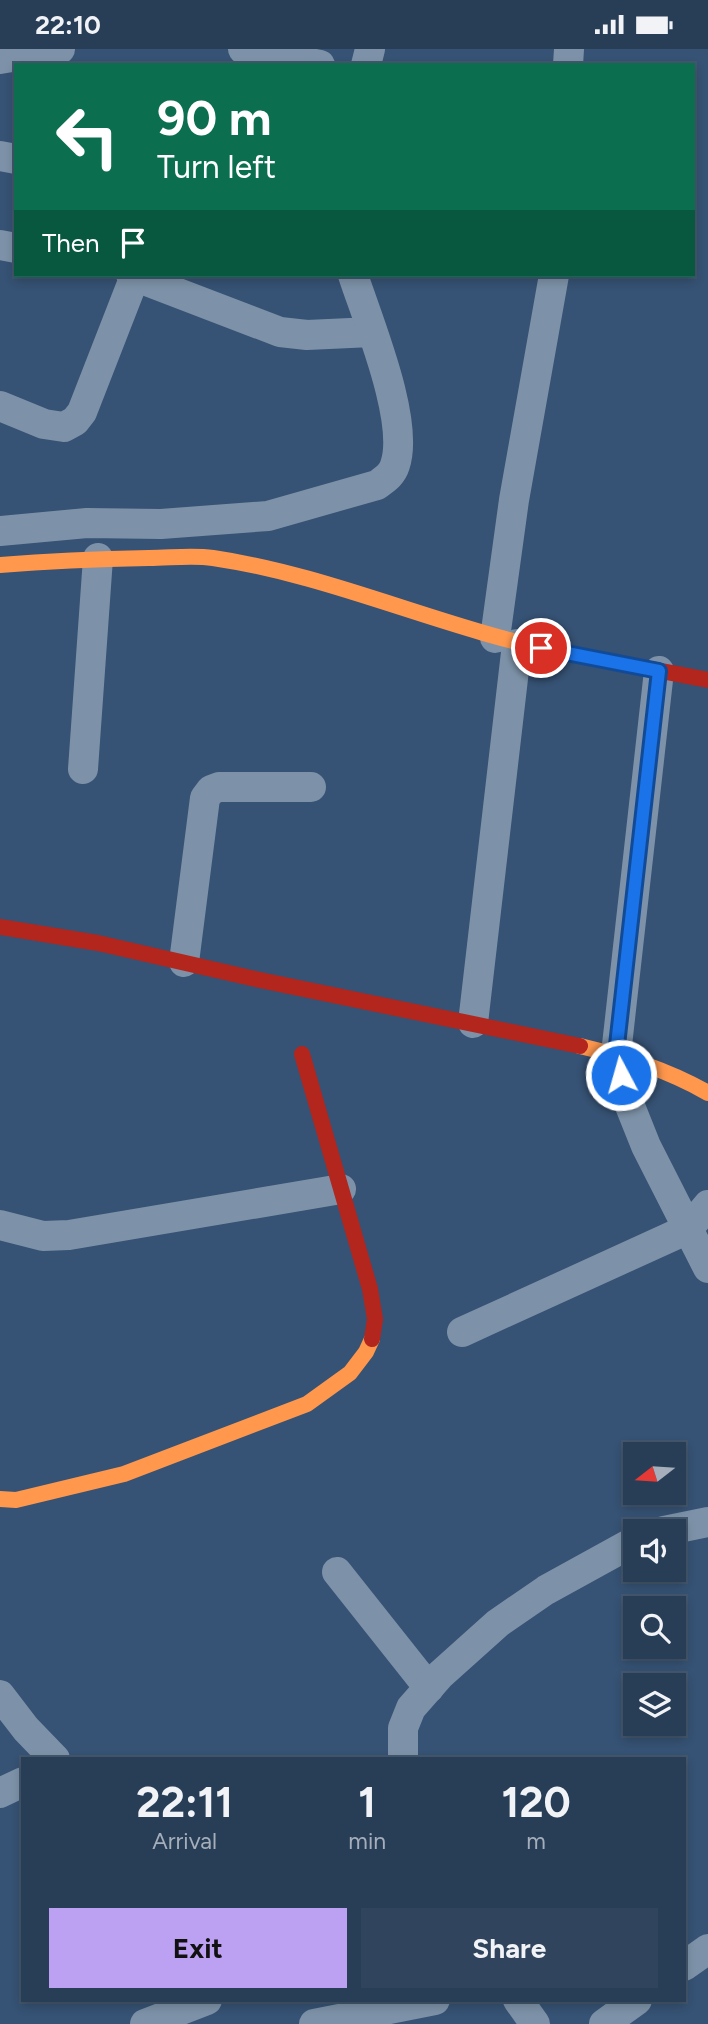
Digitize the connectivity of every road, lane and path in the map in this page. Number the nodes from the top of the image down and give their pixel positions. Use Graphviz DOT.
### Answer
graph roads {
  1 [pos="60,49"];
  2 [pos="243,49"];
  3 [pos="0,59"];
  4 [pos="310,63"];
  5 [pos="133,277"];
  6 [pos="136,277"];
  7 [pos="354,277"];
  8 [pos="554,277"];
  9 [pos="372,332"];
  10 [pos="0,406"];
  11 [pos="0,531"];
  12 [pos="98,558"];
  13 [pos="0,565"];
  14 [pos="506,641"];
  15 [pos="659,671"];
  16 [pos="708,680"];
  17 [pos="83,769"];
  18 [pos="311,787"];
  19 [pos="0,927"];
  20 [pos="184,962"];
  21 [pos="473,1023"];
  22 [pos="302,1054"];
  23 [pos="616,1054"];
  24 [pos="708,1093"];
  25 [pos="341,1189"];
  26 [pos="708,1205"];
  27 [pos="0,1225"];
  28 [pos="688,1229"];
  29 [pos="708,1268"];
  30 [pos="462,1332"];
  31 [pos="0,1499"];
  32 [pos="708,1522"];
  33 [pos="686,1526"];
  34 [pos="623,1548"];
  35 [pos="337,1572"];
  36 [pos="429,1688"];
  37 [pos="0,1695"];
  38 [pos="53,1757"];
  39 [pos="402,1757"];
  40 [pos="21,1783"];
  41 [pos="0,1793"];
  42 [pos="708,1949"];
  43 [pos="686,1965"];
  44 [pos="202,2002"];
  45 [pos="425,2002"];
  46 [pos="519,2002"];
  47 [pos="634,2002"];
  48 [pos="145,2024"];
  49 [pos="314,2024"];
  50 [pos="535,2024"];
  51 [pos="604,2024"];
  1 -- 3 [label="street"];
  2 -- 4 [label="street"];
  5 -- 10 [label="street"];
  6 -- 9 [label="street"];
  7 -- 9 [label="street"];
  8 -- 14 [label="street"];
  9 -- 11 [label="street"];
  12 -- 13 [label="street"];
  12 -- 14 [label="street"];
  12 -- 17 [label="street"];
  14 -- 15 [label="street"];
  14 -- 21 [label="street"];
  15 -- 16 [label="street"];
  15 -- 23 [label="street"];
  18 -- 20 [label="street"];
  19 -- 20 [label="street"];
  20 -- 21 [label="street"];
  21 -- 23 [label="street"];
  22 -- 25 [label="street"];
  23 -- 24 [label="street"];
  23 -- 28 [label="street"];
  25 -- 27 [label="street"];
  25 -- 31 [label="street"];
  26 -- 28 [label="street"];
  28 -- 29 [label="street"];
  28 -- 30 [label="street"];
  32 -- 33 [label="street"];
  34 -- 36 [label="street"];
  35 -- 36 [label="street"];
  36 -- 39 [label="street"];
  37 -- 38 [label="street"];
  40 -- 41 [label="street"];
  42 -- 43 [label="street"];
  44 -- 48 [label="street"];
  45 -- 49 [label="street"];
  46 -- 50 [label="street"];
  47 -- 51 [label="street"];
}
